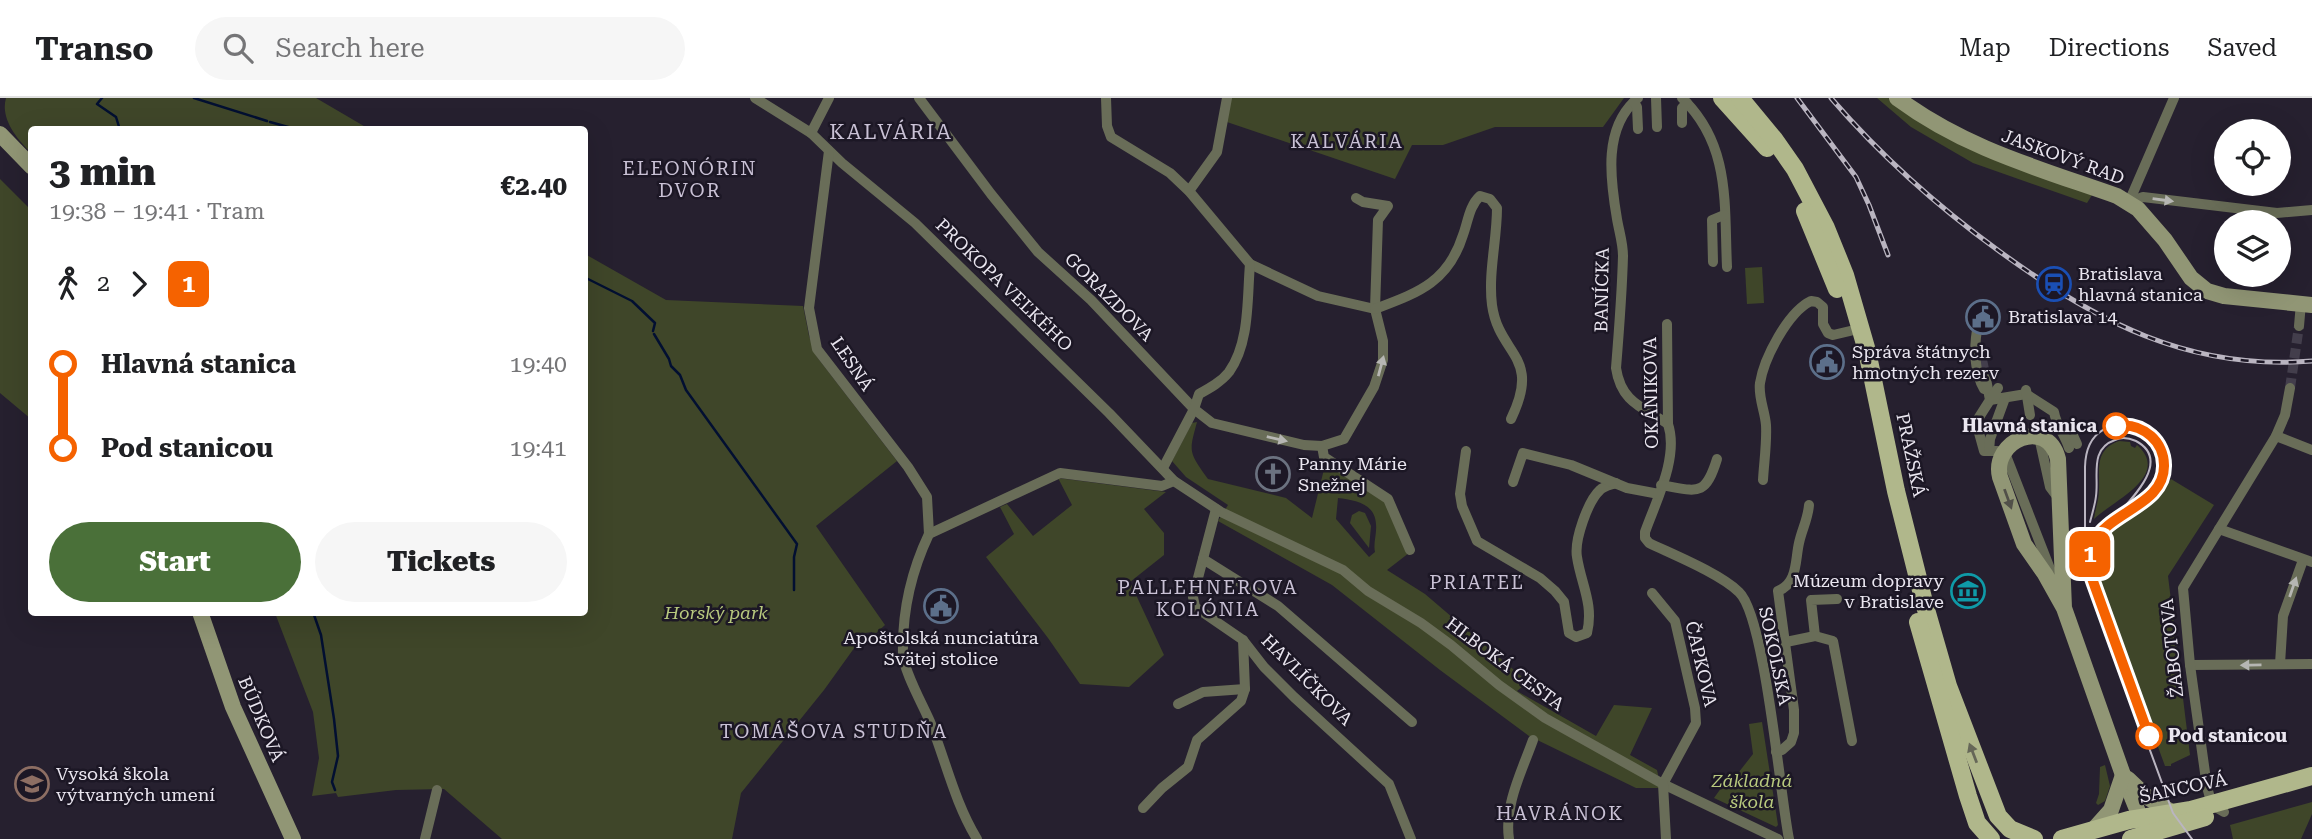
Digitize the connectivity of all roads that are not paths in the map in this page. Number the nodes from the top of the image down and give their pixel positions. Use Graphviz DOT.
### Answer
graph roads {
  1 [pos="755,98"];
  2 [pos="828,98"];
  3 [pos="919,98"];
  4 [pos="1106,98"];
  5 [pos="1227,98"];
  6 [pos="1656,98"];
  7 [pos="1722,98"];
  8 [pos="1740,98"];
  9 [pos="1897,98"];
  10 [pos="2174,98"];
  11 [pos="1636,100"];
  12 [pos="1685,100"];
  13 [pos="1682,123"];
  14 [pos="1657,127"];
  15 [pos="1638,128"];
  16 [pos="0,134"];
  17 [pos="811,134"];
  18 [pos="829,151"];
  19 [pos="28,163"];
  20 [pos="1189,191"];
  21 [pos="1356,198"];
  22 [pos="2129,202"];
  23 [pos="2312,210"];
  24 [pos="1724,215"];
  25 [pos="1713,262"];
  26 [pos="1250,264"];
  27 [pos="1727,267"];
  28 [pos="2306,304"];
  29 [pos="1375,309"];
  30 [pos="1667,324"];
  31 [pos="2299,326"];
  32 [pos="1850,331"];
  33 [pos="1979,336"];
  34 [pos="1986,379"];
  35 [pos="2290,388"];
  36 [pos="2030,391"];
  37 [pos="2002,393"];
  38 [pos="1990,400"];
  39 [pos="1194,409"];
  40 [pos="2030,415"];
  41 [pos="1511,419"];
  42 [pos="1668,424"];
  43 [pos="2276,436"];
  44 [pos="1322,446"];
  45 [pos="2073,446"];
  46 [pos="2312,450"];
  47 [pos="1466,451"];
  48 [pos="1997,452"];
  49 [pos="1717,459"];
  50 [pos="1163,468"];
  51 [pos="1763,480"];
  52 [pos="1174,481"];
  53 [pos="1513,482"];
  54 [pos="1616,483"];
  55 [pos="1660,490"];
  56 [pos="1809,505"];
  57 [pos="1216,509"];
  58 [pos="2218,529"];
  59 [pos="929,534"];
  60 [pos="1410,550"];
  61 [pos="1203,559"];
  62 [pos="1684,560"];
  63 [pos="2308,561"];
  64 [pos="1652,593"];
  65 [pos="1837,599"];
  66 [pos="2064,608"];
  67 [pos="201,616"];
  68 [pos="1815,636"];
  69 [pos="1243,640"];
  70 [pos="1786,642"];
  71 [pos="2190,664"];
  72 [pos="2280,664"];
  73 [pos="2312,664"];
  74 [pos="1245,689"];
  75 [pos="1178,704"];
  76 [pos="1412,722"];
  77 [pos="1533,740"];
  78 [pos="1852,741"];
  79 [pos="1776,752"];
  80 [pos="2123,775"];
  81 [pos="2312,776"];
  82 [pos="1663,785"];
  83 [pos="2312,786"];
  84 [pos="437,790"];
  85 [pos="1143,808"];
  86 [pos="2218,808"];
  87 [pos="2173,813"];
  88 [pos="1998,816"];
  89 [pos="2094,830"];
  90 [pos="1980,831"];
  91 [pos="2145,832"];
  92 [pos="293,839"];
  93 [pos="425,839"];
  94 [pos="977,839"];
  95 [pos="1410,839"];
  96 [pos="1508,839"];
  97 [pos="1666,839"];
  98 [pos="1779,839"];
  99 [pos="1789,839"];
  100 [pos="1991,839"];
  101 [pos="2004,839"];
  102 [pos="2034,839"];
  103 [pos="2062,839"];
  1 -- 17 [label="street, PROKOPA VEĽKÉHO"];
  2 -- 17 [label="street"];
  3 -- 39 [label="street, GORAZDOVA"];
  4 -- 20 [label="street"];
  5 -- 20 [label="street"];
  6 -- 14 [label="street"];
  7 -- 32 [label="main road, PRAŽSKÁ"];
  88 -- 8 [label="main road, PRAŽSKÁ, one-way"];
  9 -- 22 [label="street, JASKOVÝ RAD"];
  10 -- 22 [label="street"];
  11 -- 15 [label="street"];
  11 -- 42 [label="street, BANÍCKA"];
  12 -- 13 [label="street"];
  12 -- 24 [label="street"];
  16 -- 19 [label="street"];
  17 -- 18 [label="street, PROKOPA VEĽKÉHO"];
  18 -- 50 [label="street, PROKOPA VEĽKÉHO"];
  18 -- 59 [label="street, LESNÁ"];
  20 -- 26 [label="street"];
  21 -- 29 [label="street"];
  22 -- 23 [label="street, one-way"];
  22 -- 28 [label="street, JASKOVÝ RAD"];
  24 -- 25 [label="street"];
  24 -- 27 [label="street"];
  26 -- 29 [label="street"];
  26 -- 39 [label="street"];
  28 -- 31 [label="street"];
  29 -- 41 [label="street"];
  44 -- 29 [label="street, one-way"];
  30 -- 42 [label="street, OKÁNIKOVA"];
  32 -- 51 [label="street"];
  32 -- 90 [label="main road, PRAŽSKÁ"];
  33 -- 38 [label="street"];
  34 -- 38 [label="street"];
  35 -- 43 [label="street, ŽABOTOVA"];
  36 -- 37 [label="street"];
  36 -- 40 [label="street"];
  36 -- 45 [label="street"];
  37 -- 38 [label="street"];
  37 -- 48 [label="street"];
  38 -- 48 [label="street"];
  39 -- 44 [label="street, GORAZDOVA, one-way"];
  39 -- 50 [label="street"];
  42 -- 55 [label="street, OKÁNIKOVA"];
  43 -- 46 [label="street"];
  43 -- 58 [label="street, ŽABOTOVA"];
  44 -- 60 [label="street"];
  47 -- 54 [label="street"];
  48 -- 66 [label="street, one-way"];
  48 -- 66 [label="street"];
  49 -- 55 [label="street"];
  50 -- 52 [label="street, PROKOPA VEĽKÉHO"];
  52 -- 57 [label="street, PROKOPA VEĽKÉHO"];
  52 -- 59 [label="street"];
  53 -- 54 [label="street"];
  54 -- 55 [label="street"];
  55 -- 62 [label="street, OKÁNIKOVA"];
  56 -- 70 [label="street, SOKOLSKÁ"];
  57 -- 61 [label="street, HAVLÍČKOVA"];
  57 -- 82 [label="street, HLBOKÁ CESTA"];
  58 -- 63 [label="street"];
  58 -- 71 [label="street, ŽABOTOVA"];
  59 -- 94 [label="street"];
  61 -- 69 [label="street, HAVLÍČKOVA"];
  61 -- 76 [label="street"];
  62 -- 79 [label="street, SOKOLSKÁ"];
  72 -- 63 [label="street, one-way"];
  64 -- 82 [label="street, ČAPKOVA"];
  65 -- 68 [label="street"];
  66 -- 80 [label="street"];
  67 -- 92 [label="street, BÚDKOVÁ"];
  68 -- 70 [label="street, SOKOLSKÁ"];
  68 -- 78 [label="street"];
  69 -- 74 [label="street"];
  69 -- 95 [label="street, HAVLÍČKOVA"];
  70 -- 79 [label="street, SOKOLSKÁ"];
  72 -- 71 [label="street, one-way"];
  71 -- 86 [label="street, ŽABOTOVA"];
  72 -- 73 [label="street"];
  74 -- 75 [label="street"];
  74 -- 85 [label="street"];
  77 -- 96 [label="street"];
  79 -- 99 [label="street, SOKOLSKÁ"];
  80 -- 87 [label="street"];
  80 -- 89 [label="street"];
  80 -- 91 [label="street"];
  81 -- 86 [label="main road, ŠANCOVÁ"];
  82 -- 97 [label="street"];
  82 -- 98 [label="street, HLBOKÁ CESTA"];
  83 -- 86 [label="main road, ŠANCOVÁ"];
  84 -- 93 [label="street"];
  86 -- 87 [label="main road, ŠANCOVÁ"];
  86 -- 91 [label="main road, ŠANCOVÁ"];
  87 -- 91 [label="main road, ŠANCOVÁ"];
  88 -- 101 [label="street, PRAŽSKÁ"];
  88 -- 102 [label="main road"];
  89 -- 91 [label="main road, ŠANCOVÁ"];
  89 -- 103 [label="main road, ŠANCOVÁ"];
  90 -- 100 [label="main road, PRAŽSKÁ"];
}
